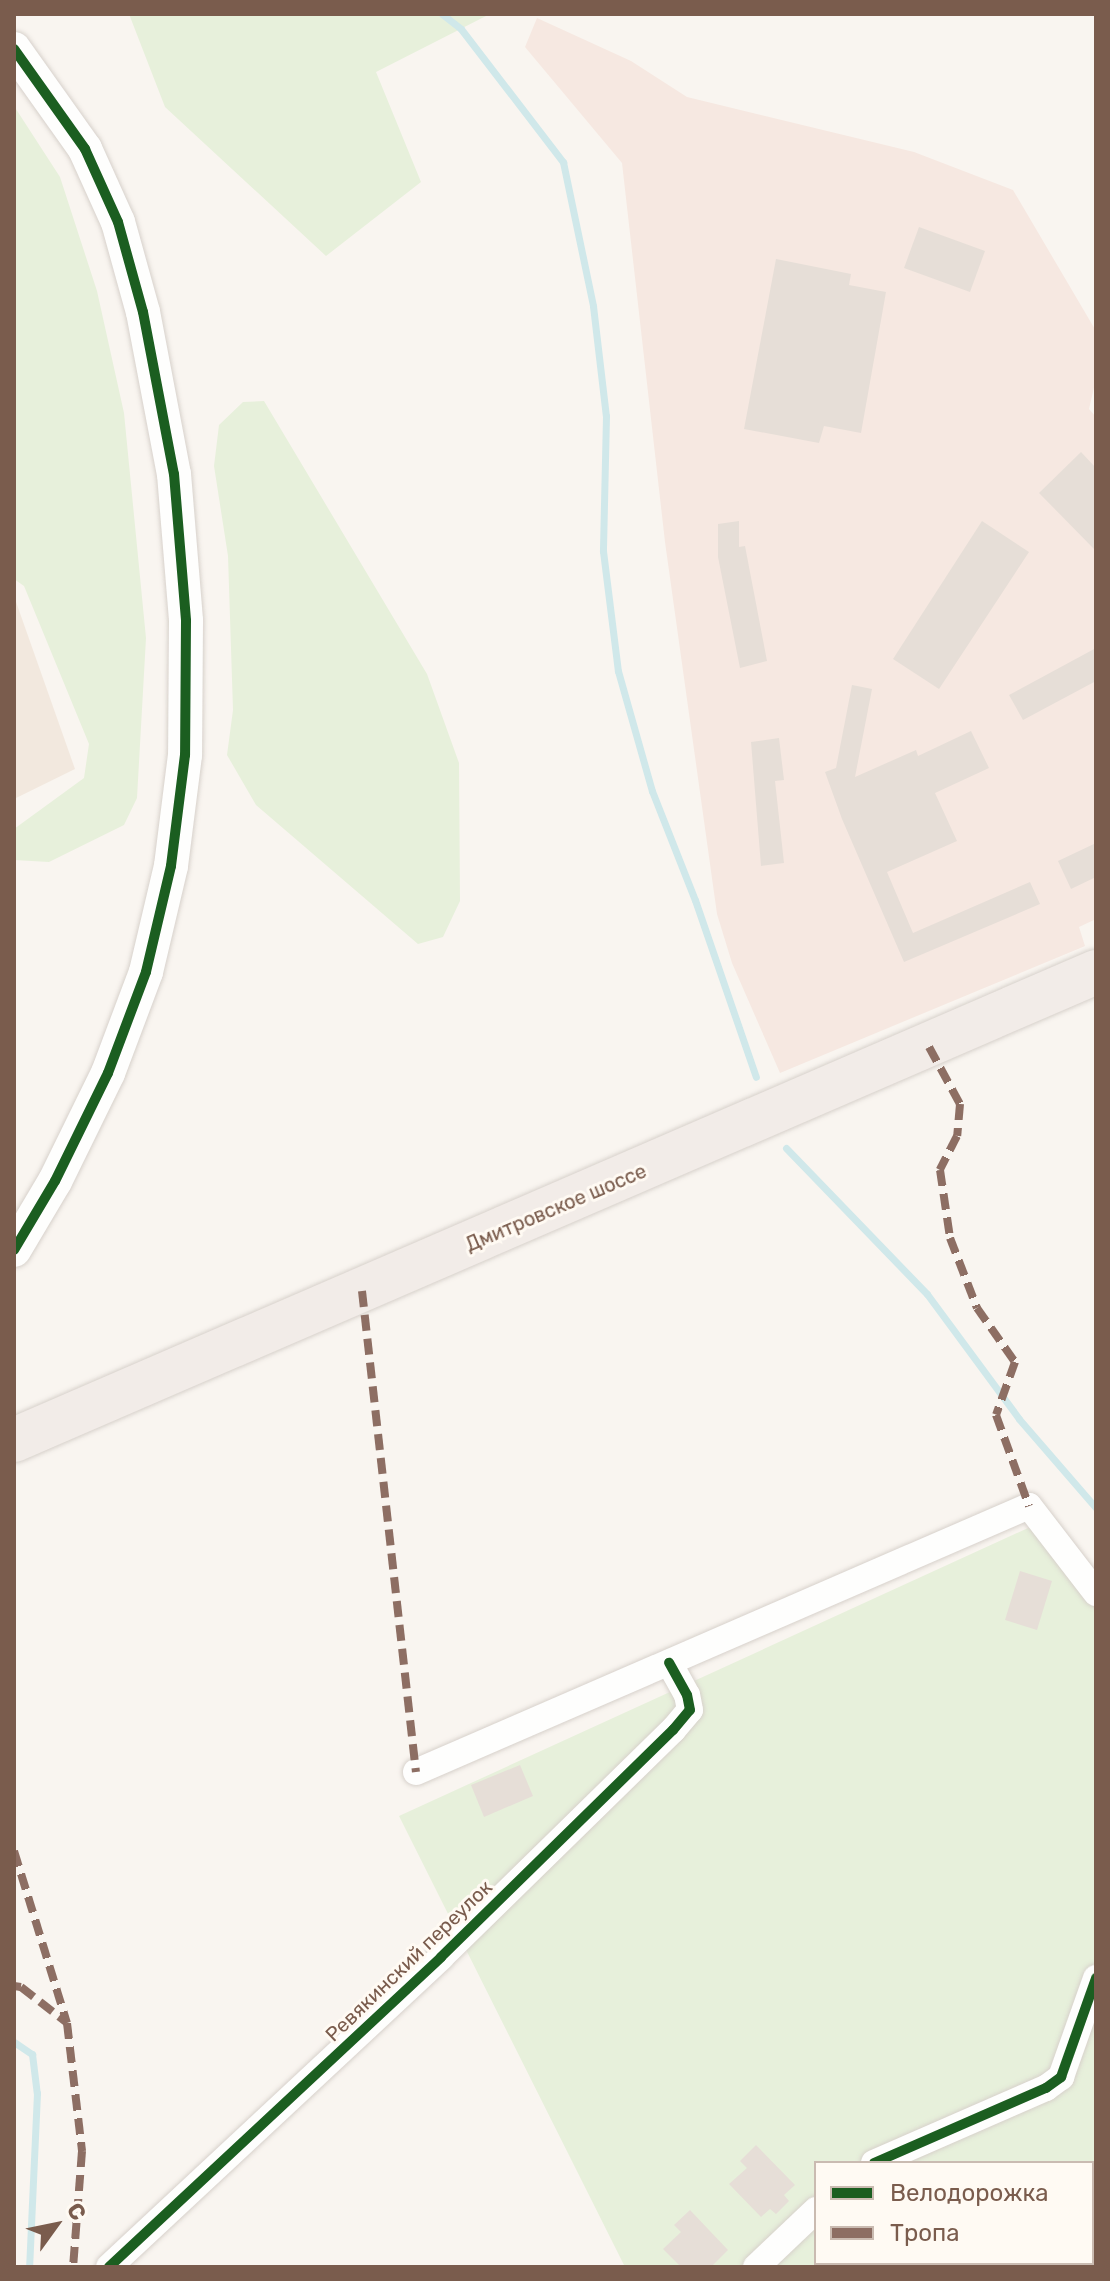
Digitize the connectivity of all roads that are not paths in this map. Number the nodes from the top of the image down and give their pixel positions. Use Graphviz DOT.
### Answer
graph roads {
  1 [pos="14,49"];
  2 [pos="1096,972"];
  3 [pos="14,1250"];
  4 [pos="14,1440"];
  5 [pos="1096,1593"];
  6 [pos="669,1663"];
  7 [pos="416,1772"];
  8 [pos="1096,1978"];
  9 [pos="879,2161"];
  10 [pos="814,2212"];
  11 [pos="109,2267"];
  12 [pos="756,2267"];
  1 -- 3 [label="street"];
  2 -- 4 [label="highway, Дмитровское шоссе"];
  5 -- 6 [label="street"];
  6 -- 7 [label="street"];
  6 -- 11 [label="street, Ревякинский переулок"];
  8 -- 9 [label="street"];
  10 -- 12 [label="street"];
}
